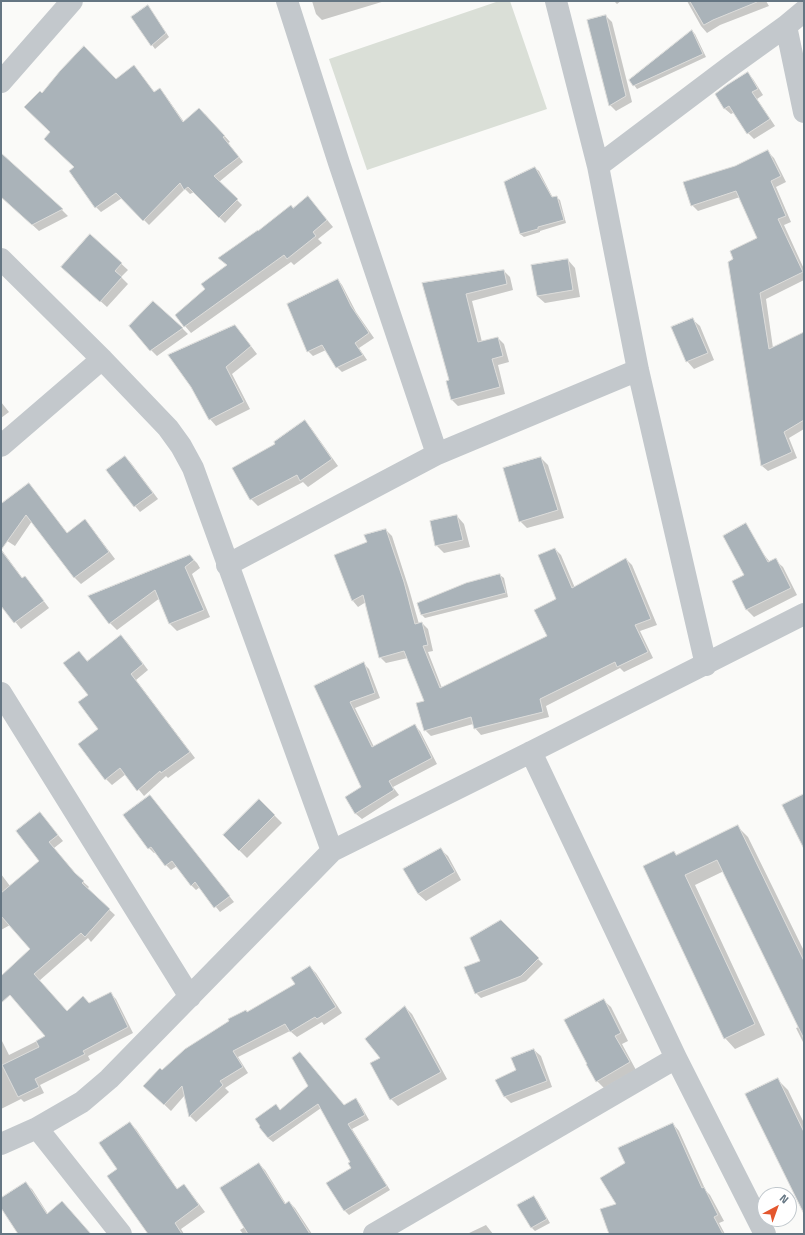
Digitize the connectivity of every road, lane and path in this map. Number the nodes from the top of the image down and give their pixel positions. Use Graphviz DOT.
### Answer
graph roads {
  1 [pos="72,1"];
  2 [pos="287,1"];
  3 [pos="556,1"];
  4 [pos="804,11"];
  5 [pos="786,26"];
  6 [pos="1,82"];
  7 [pos="804,112"];
  8 [pos="598,166"];
  9 [pos="1,259"];
  10 [pos="102,359"];
  11 [pos="638,370"];
  12 [pos="1,446"];
  13 [pos="437,454"];
  14 [pos="227,565"];
  15 [pos="804,614"];
  16 [pos="706,664"];
  17 [pos="1,693"];
  18 [pos="532,752"];
  19 [pos="332,851"];
  20 [pos="190,997"];
  21 [pos="676,1058"];
  22 [pos="37,1128"];
  23 [pos="1,1144"];
  24 [pos="121,1234"];
  25 [pos="374,1234"];
  26 [pos="765,1234"];
  1 -- 6 [label="street"];
  2 -- 13 [label="street"];
  3 -- 8 [label="street"];
  4 -- 5 [label="street"];
  5 -- 7 [label="street"];
  5 -- 8 [label="street"];
  8 -- 11 [label="street"];
  9 -- 10 [label="street"];
  10 -- 12 [label="street"];
  10 -- 14 [label="street"];
  11 -- 13 [label="street"];
  11 -- 16 [label="street"];
  13 -- 14 [label="street"];
  14 -- 19 [label="street"];
  15 -- 16 [label="street"];
  16 -- 18 [label="street"];
  17 -- 20 [label="street"];
  18 -- 19 [label="street"];
  18 -- 21 [label="street"];
  19 -- 20 [label="street"];
  20 -- 22 [label="street"];
  21 -- 25 [label="street"];
  21 -- 26 [label="street"];
  22 -- 23 [label="street"];
  22 -- 24 [label="street"];
}
